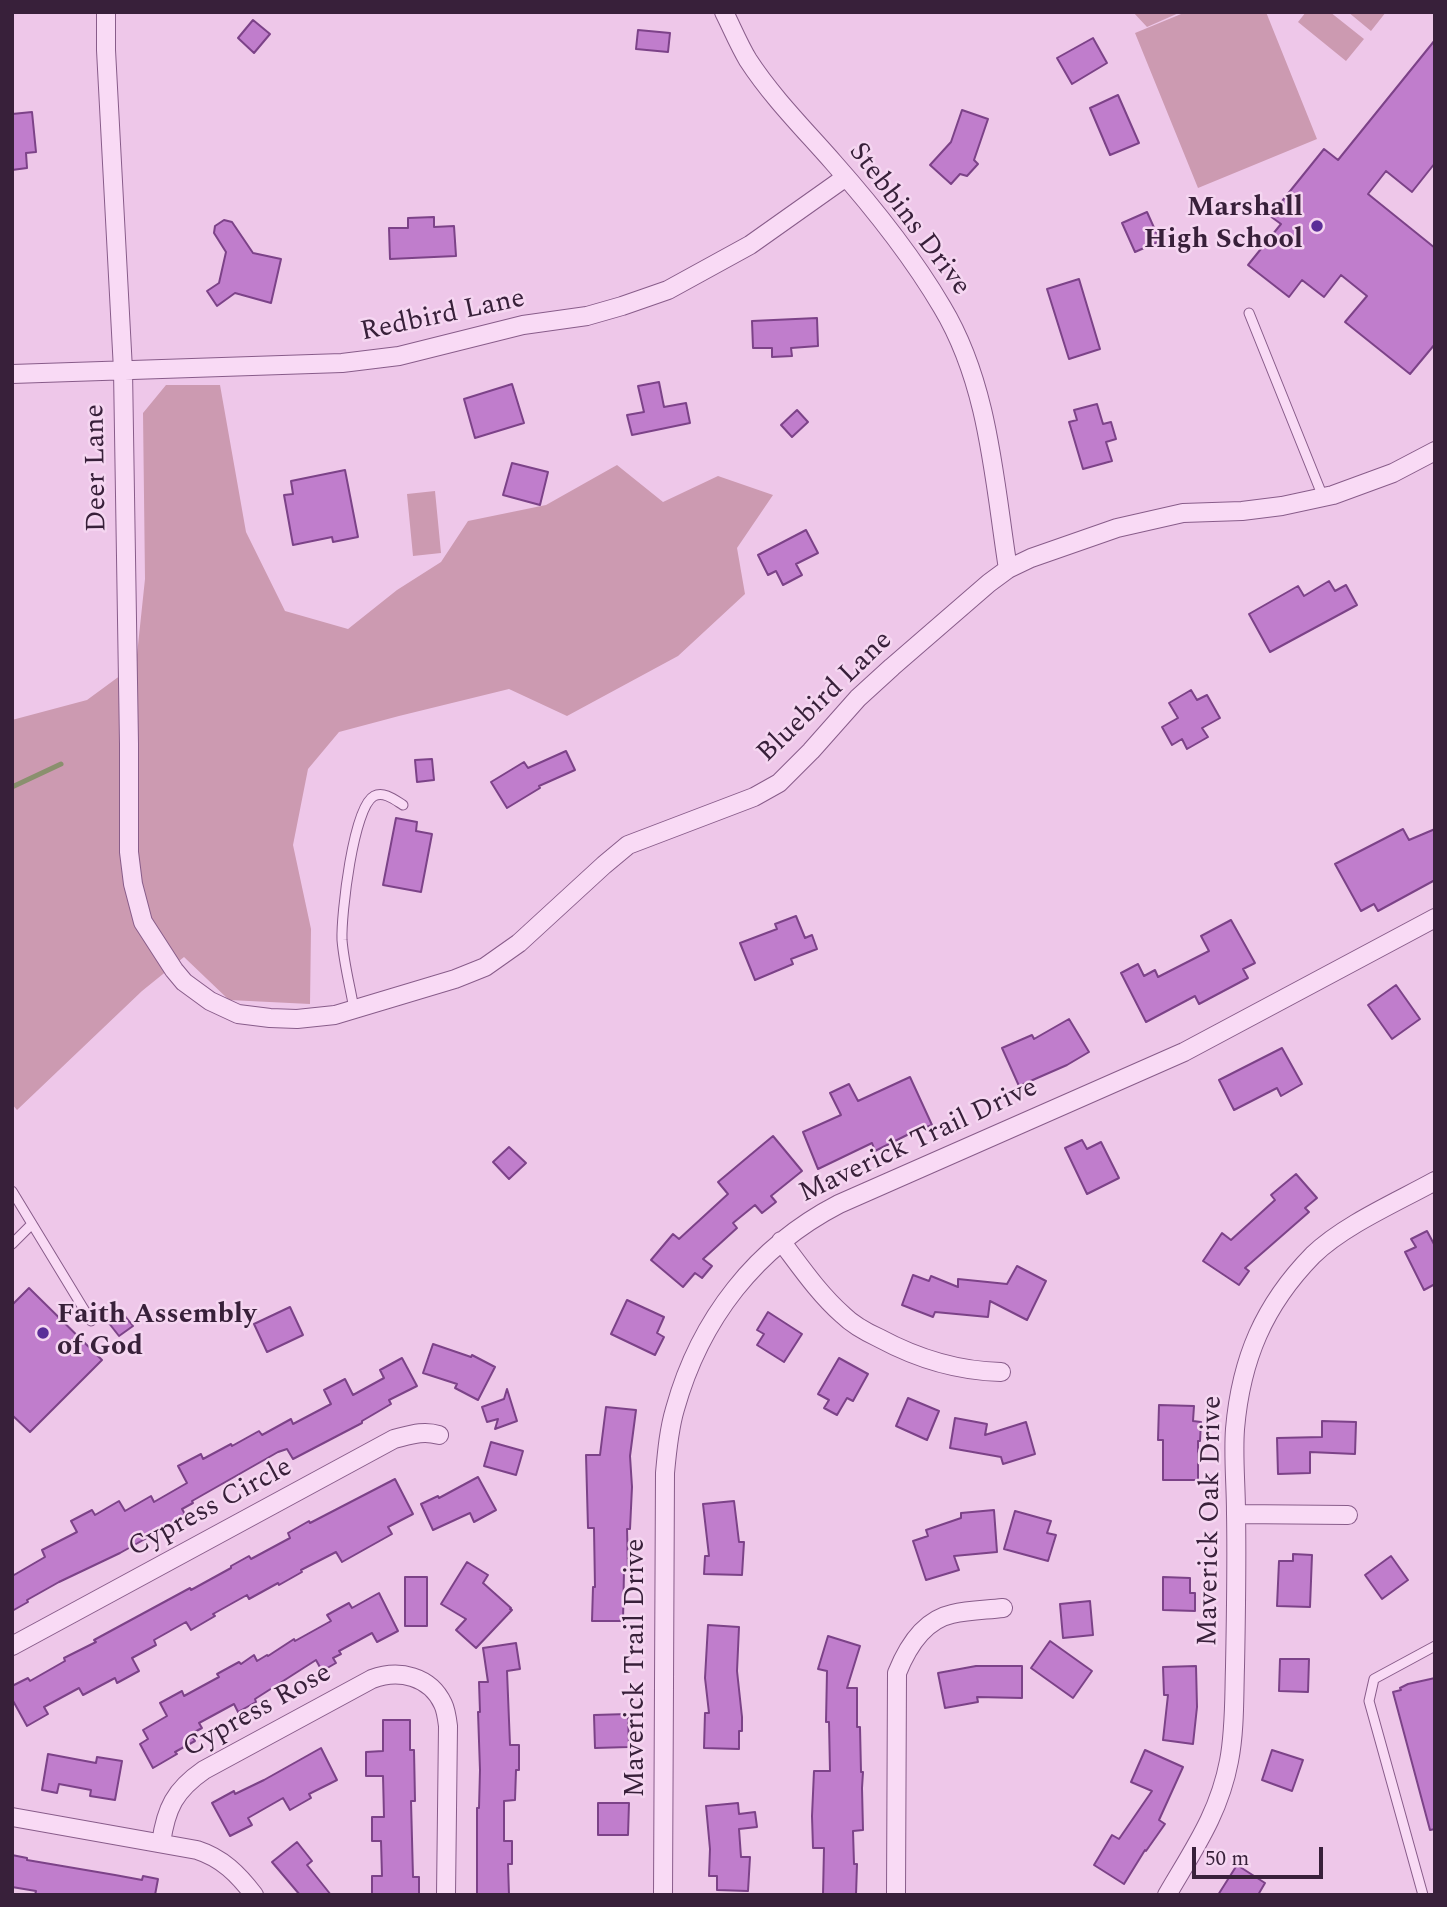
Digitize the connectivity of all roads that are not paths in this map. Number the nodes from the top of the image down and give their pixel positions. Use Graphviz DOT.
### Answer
graph roads {
  1 [pos="106,12"];
  2 [pos="724,12"];
  3 [pos="846,177"];
  4 [pos="1249,313"];
  5 [pos="123,370"];
  6 [pos="12,374"];
  7 [pos="1435,451"];
  8 [pos="1323,497"];
  9 [pos="1008,569"];
  10 [pos="403,806"];
  11 [pos="1435,918"];
  12 [pos="143,922"];
  13 [pos="354,1009"];
  14 [pos="1435,1181"];
  15 [pos="12,1191"];
  16 [pos="32,1224"];
  17 [pos="780,1241"];
  18 [pos="12,1244"];
  19 [pos="91,1321"];
  20 [pos="1002,1371"];
  21 [pos="439,1435"];
  22 [pos="1236,1514"];
  23 [pos="1349,1515"];
  24 [pos="1003,1608"];
  25 [pos="12,1646"];
  26 [pos="1435,1646"];
  27 [pos="12,1817"];
  28 [pos="161,1843"];
  29 [pos="254,1895"];
  30 [pos="446,1895"];
  31 [pos="663,1895"];
  32 [pos="895,1895"];
  33 [pos="1167,1895"];
  34 [pos="1423,1895"];
  1 -- 5 [label="street, Deer Lane"];
  2 -- 3 [label="street, Stebbins Drive"];
  3 -- 5 [label="street, Redbird Lane"];
  3 -- 9 [label="street, Stebbins Drive"];
  4 -- 8 [label="lane"];
  5 -- 6 [label="street, Redbird Lane"];
  5 -- 12 [label="street, Deer Lane"];
  7 -- 8 [label="street, Bluebird Lane"];
  8 -- 9 [label="street, Bluebird Lane"];
  9 -- 13 [label="street, Bluebird Lane"];
  10 -- 13 [label="lane"];
  11 -- 17 [label="street, Maverick Trail Drive"];
  12 -- 13 [label="street, Bluebird Lane"];
  14 -- 22 [label="street, Maverick Oak Drive"];
  15 -- 16 [label="lane"];
  16 -- 18 [label="lane"];
  16 -- 19 [label="lane"];
  17 -- 20 [label="street"];
  17 -- 31 [label="street, Maverick Trail Drive"];
  21 -- 25 [label="street, Cypress Circle"];
  22 -- 23 [label="street"];
  22 -- 33 [label="street, Maverick Oak Drive"];
  24 -- 32 [label="street"];
  26 -- 34 [label="lane"];
  27 -- 28 [label="street"];
  28 -- 29 [label="street"];
  28 -- 30 [label="street, Cypress Rose"];
}
